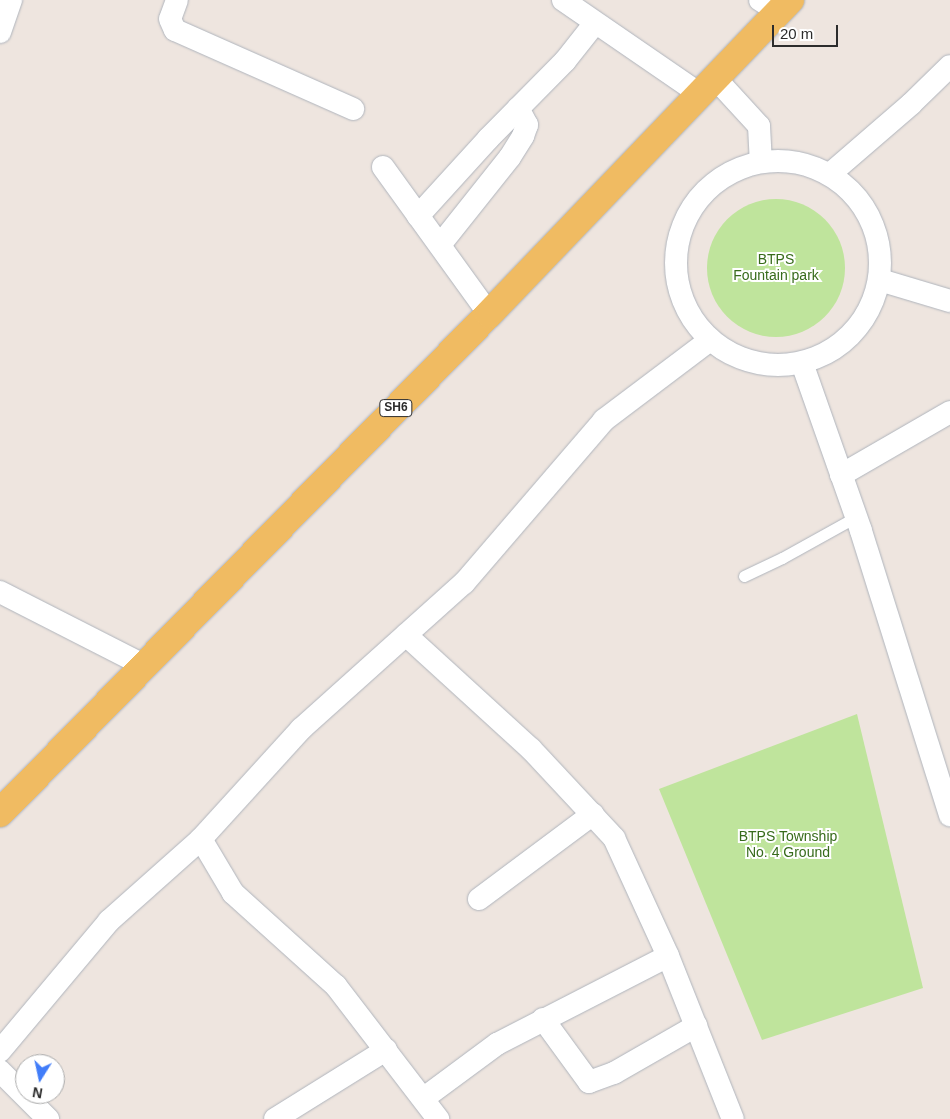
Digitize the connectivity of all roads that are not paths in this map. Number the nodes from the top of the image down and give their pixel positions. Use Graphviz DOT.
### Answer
graph roads {
  1 [pos="11,0"];
  2 [pos="177,0"];
  3 [pos="563,0"];
  4 [pos="776,4"];
  5 [pos="595,23"];
  6 [pos="0,32"];
  7 [pos="950,66"];
  8 [pos="708,86"];
  9 [pos="518,108"];
  10 [pos="353,109"];
  11 [pos="761,162"];
  12 [pos="382,167"];
  13 [pos="830,174"];
  14 [pos="418,216"];
  15 [pos="440,246"];
  16 [pos="880,280"];
  17 [pos="950,301"];
  18 [pos="489,314"];
  19 [pos="710,340"];
  20 [pos="802,363"];
  21 [pos="950,412"];
  22 [pos="841,474"];
  23 [pos="856,517"];
  24 [pos="744,576"];
  25 [pos="0,592"];
  26 [pos="406,635"];
  27 [pos="143,665"];
  28 [pos="0,813"];
  29 [pos="592,814"];
  30 [pos="950,815"];
  31 [pos="201,838"];
  32 [pos="479,900"];
  33 [pos="668,956"];
  34 [pos="543,1019"];
  35 [pos="696,1026"];
  36 [pos="386,1050"];
  37 [pos="0,1051"];
  38 [pos="0,1071"];
  39 [pos="424,1098"];
  40 [pos="48,1119"];
  41 [pos="275,1119"];
  42 [pos="438,1119"];
  43 [pos="733,1119"];
  1 -- 6 [label="street"];
  2 -- 10 [label="street"];
  3 -- 5 [label="street"];
  4 -- 8 [label="main road, SH6"];
  5 -- 8 [label="street"];
  5 -- 9 [label="street"];
  7 -- 13 [label="street"];
  8 -- 11 [label="street"];
  8 -- 18 [label="main road, SH6"];
  9 -- 14 [label="street"];
  9 -- 15 [label="street"];
  11 -- 13 [label="street"];
  11 -- 19 [label="street"];
  12 -- 14 [label="street"];
  13 -- 16 [label="street"];
  14 -- 15 [label="street"];
  15 -- 18 [label="street"];
  16 -- 17 [label="street"];
  16 -- 20 [label="street"];
  18 -- 27 [label="main road, SH6"];
  19 -- 20 [label="street"];
  19 -- 26 [label="street"];
  20 -- 22 [label="street"];
  21 -- 22 [label="street"];
  22 -- 23 [label="street"];
  23 -- 24 [label="lane"];
  23 -- 30 [label="street"];
  25 -- 27 [label="street"];
  26 -- 29 [label="street"];
  26 -- 31 [label="street"];
  27 -- 28 [label="main road, SH6"];
  29 -- 32 [label="street"];
  29 -- 33 [label="street"];
  31 -- 36 [label="street"];
  31 -- 37 [label="street"];
  33 -- 34 [label="street"];
  33 -- 35 [label="street"];
  34 -- 35 [label="street"];
  34 -- 39 [label="street"];
  35 -- 43 [label="street"];
  36 -- 39 [label="street"];
  36 -- 41 [label="street"];
  38 -- 40 [label="street"];
  39 -- 42 [label="street"];
}
